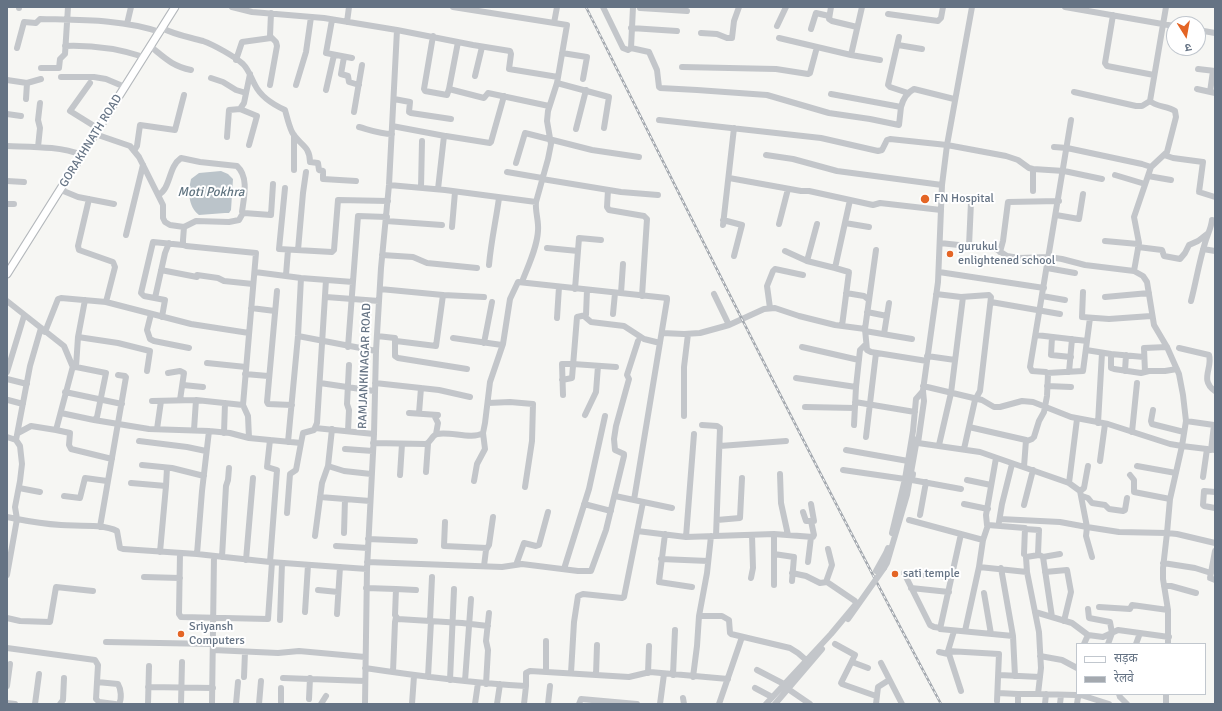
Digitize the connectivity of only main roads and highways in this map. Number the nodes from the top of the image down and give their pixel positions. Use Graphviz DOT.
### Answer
graph roads {
  1 [pos="175,7"];
  2 [pos="7,274"];
  1 -- 2 [label="main road, GORAKHNATH ROAD"];
}
